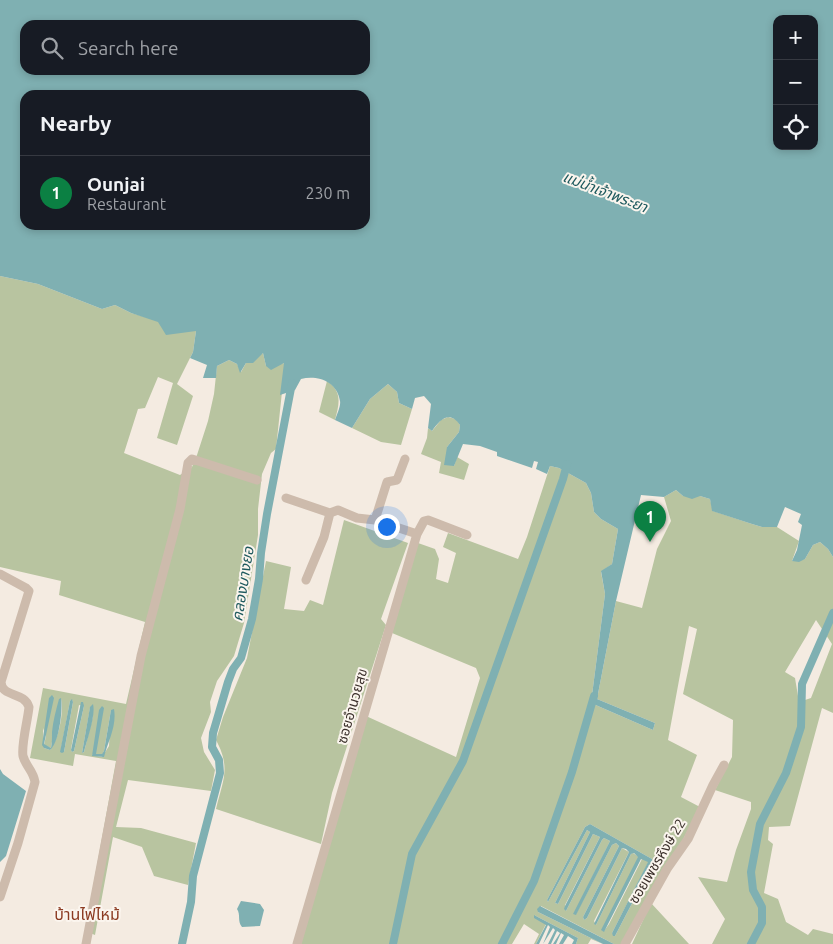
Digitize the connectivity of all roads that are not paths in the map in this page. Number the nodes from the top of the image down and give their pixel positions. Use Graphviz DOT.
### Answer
graph roads {
  1 [pos="405,460"];
  2 [pos="258,480"];
  3 [pos="286,498"];
  4 [pos="330,513"];
  5 [pos="375,520"];
  6 [pos="417,534"];
  7 [pos="467,535"];
  8 [pos="0,574"];
  9 [pos="306,580"];
  10 [pos="724,765"];
  11 [pos="0,897"];
  12 [pos="86,944"];
  13 [pos="297,944"];
  14 [pos="626,944"];
  1 -- 5 [label="street"];
  2 -- 12 [label="street"];
  3 -- 4 [label="street"];
  4 -- 5 [label="street"];
  4 -- 9 [label="street"];
  5 -- 6 [label="street"];
  6 -- 7 [label="street"];
  6 -- 13 [label="street, ซอยอำนวยสุข"];
  8 -- 11 [label="street"];
  10 -- 14 [label="street, ซอยเพชรหึงษ์ 22"];
}
